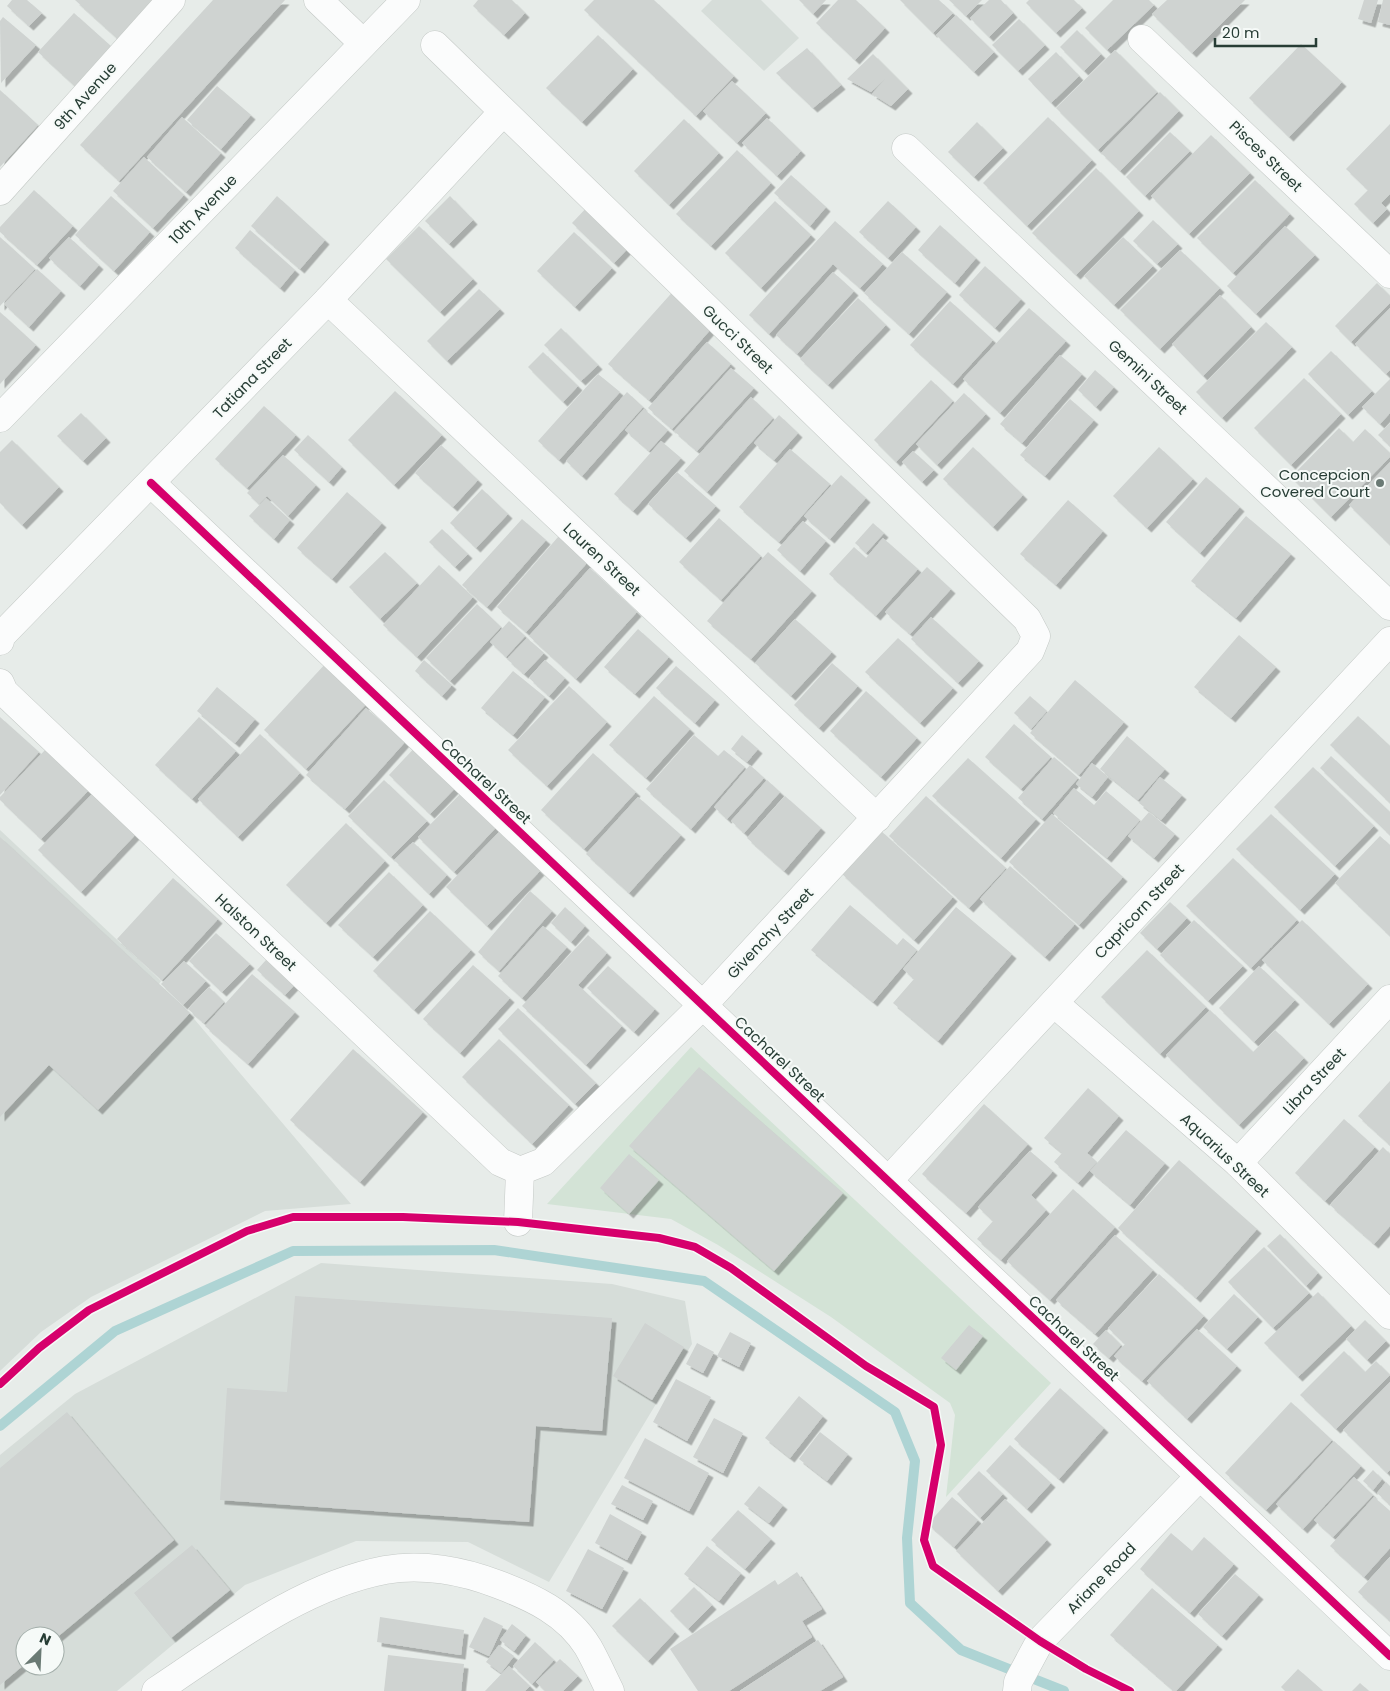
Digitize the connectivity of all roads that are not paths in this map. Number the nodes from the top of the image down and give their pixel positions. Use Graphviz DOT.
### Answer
graph roads {
  1 [pos="170,0"];
  2 [pos="318,0"];
  3 [pos="406,0"];
  4 [pos="1142,39"];
  5 [pos="363,43"];
  6 [pos="435,45"];
  7 [pos="503,112"];
  8 [pos="906,148"];
  9 [pos="0,191"];
  10 [pos="1390,274"];
  11 [pos="328,300"];
  12 [pos="0,418"];
  13 [pos="151,483"];
  14 [pos="1390,606"];
  15 [pos="1036,636"];
  16 [pos="0,641"];
  17 [pos="1390,641"];
  18 [pos="0,684"];
  19 [pos="877,818"];
  20 [pos="1390,999"];
  21 [pos="1054,1003"];
  22 [pos="703,1005"];
  23 [pos="1238,1164"];
  24 [pos="520,1171"];
  25 [pos="888,1181"];
  26 [pos="518,1222"];
  27 [pos="1390,1315"];
  28 [pos="1200,1476"];
  29 [pos="1390,1656"];
  30 [pos="1018,1686"];
  31 [pos="156,1691"];
  32 [pos="610,1691"];
  1 -- 9 [label="street, 9th Avenue"];
  2 -- 5 [label="street"];
  3 -- 5 [label="street, 10th Avenue"];
  4 -- 10 [label="street, Pisces Street"];
  5 -- 12 [label="street, 10th Avenue"];
  6 -- 7 [label="street, Gucci Street"];
  7 -- 11 [label="street, Tatiana Street"];
  7 -- 15 [label="street, Gucci Street"];
  8 -- 14 [label="street, Gemini Street"];
  11 -- 13 [label="street, Tatiana Street"];
  11 -- 19 [label="street, Lauren Street"];
  13 -- 16 [label="street, Tatiana Street"];
  13 -- 22 [label="street, Cacharel Street"];
  15 -- 19 [label="street, Givenchy Street"];
  17 -- 21 [label="street, Capricorn Street"];
  18 -- 24 [label="street, Halston Street"];
  19 -- 22 [label="street, Givenchy Street"];
  20 -- 23 [label="street, Libra Street"];
  21 -- 23 [label="street, Aquarius Street"];
  21 -- 25 [label="street, Capricorn Street"];
  22 -- 24 [label="street, Givenchy Street"];
  22 -- 25 [label="street, Cacharel Street"];
  23 -- 27 [label="street, Aquarius Street"];
  24 -- 26 [label="street"];
  25 -- 28 [label="street, Cacharel Street"];
  28 -- 29 [label="street, Cacharel Street"];
  28 -- 30 [label="street, Ariane Road"];
  31 -- 32 [label="street"];
}
